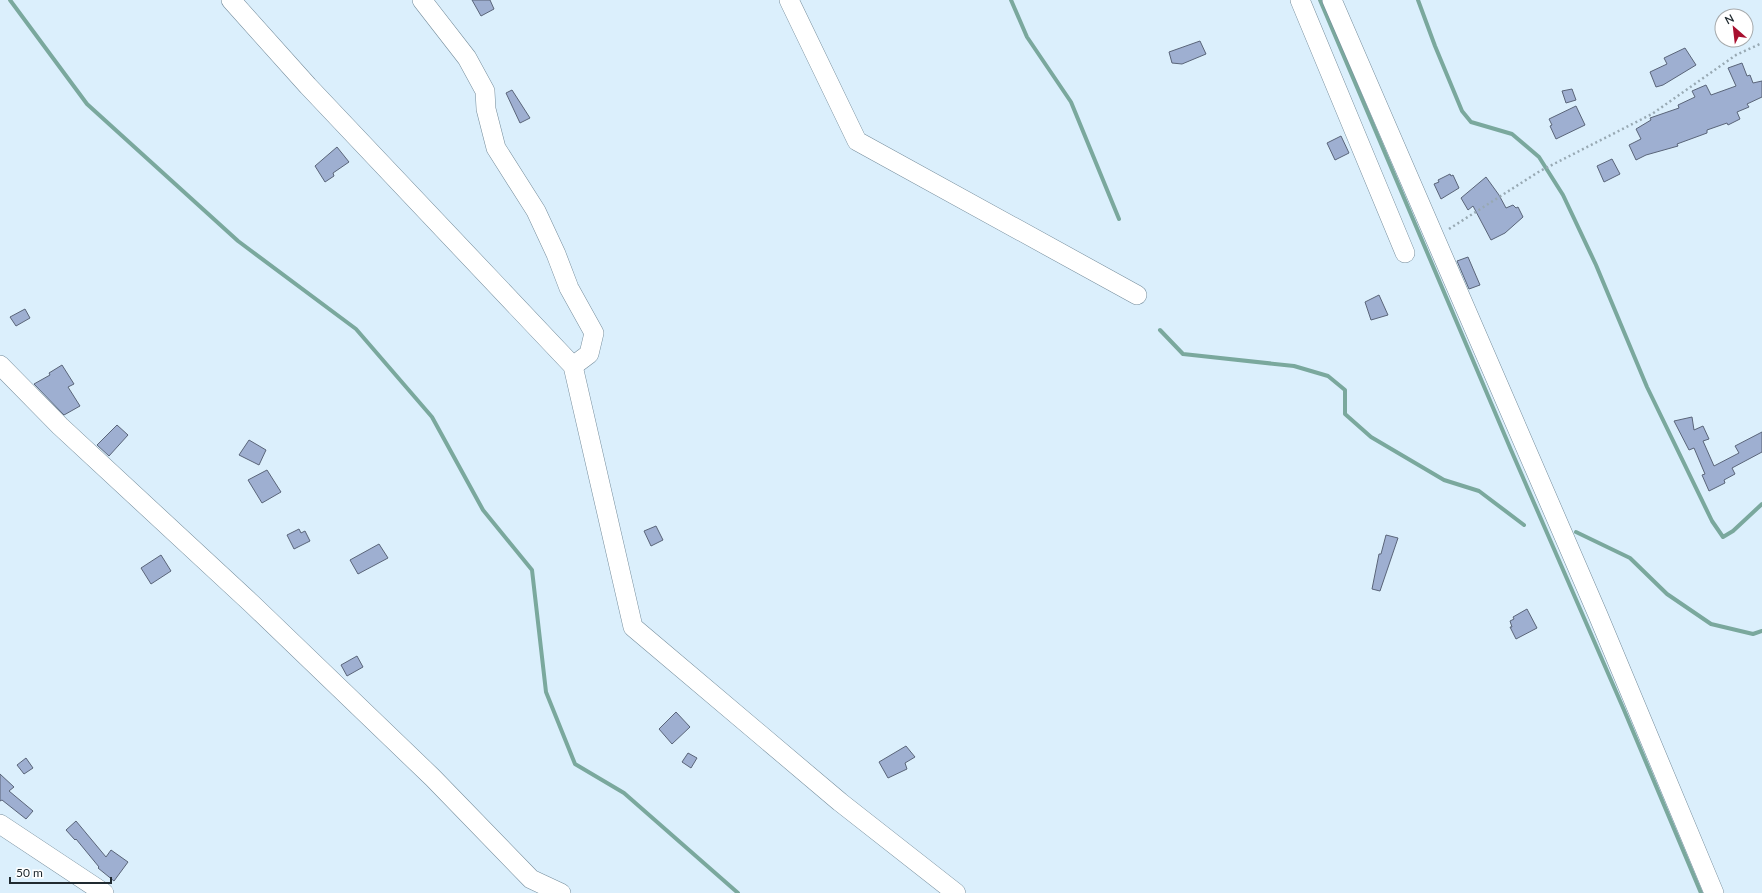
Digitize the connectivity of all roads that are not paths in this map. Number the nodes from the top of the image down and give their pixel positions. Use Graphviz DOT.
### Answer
graph roads {
  1 [pos="231,0"];
  2 [pos="422,0"];
  3 [pos="789,0"];
  4 [pos="1300,0"];
  5 [pos="1332,0"];
  6 [pos="1406,252"];
  7 [pos="1137,295"];
  8 [pos="0,365"];
  9 [pos="572,366"];
  10 [pos="0,824"];
  11 [pos="104,893"];
  12 [pos="561,893"];
  13 [pos="956,893"];
  14 [pos="1714,893"];
  1 -- 9 [label="street"];
  2 -- 9 [label="street"];
  3 -- 7 [label="street"];
  4 -- 6 [label="street"];
  5 -- 14 [label="street"];
  8 -- 12 [label="street"];
  9 -- 13 [label="street"];
  10 -- 11 [label="street"];
}
